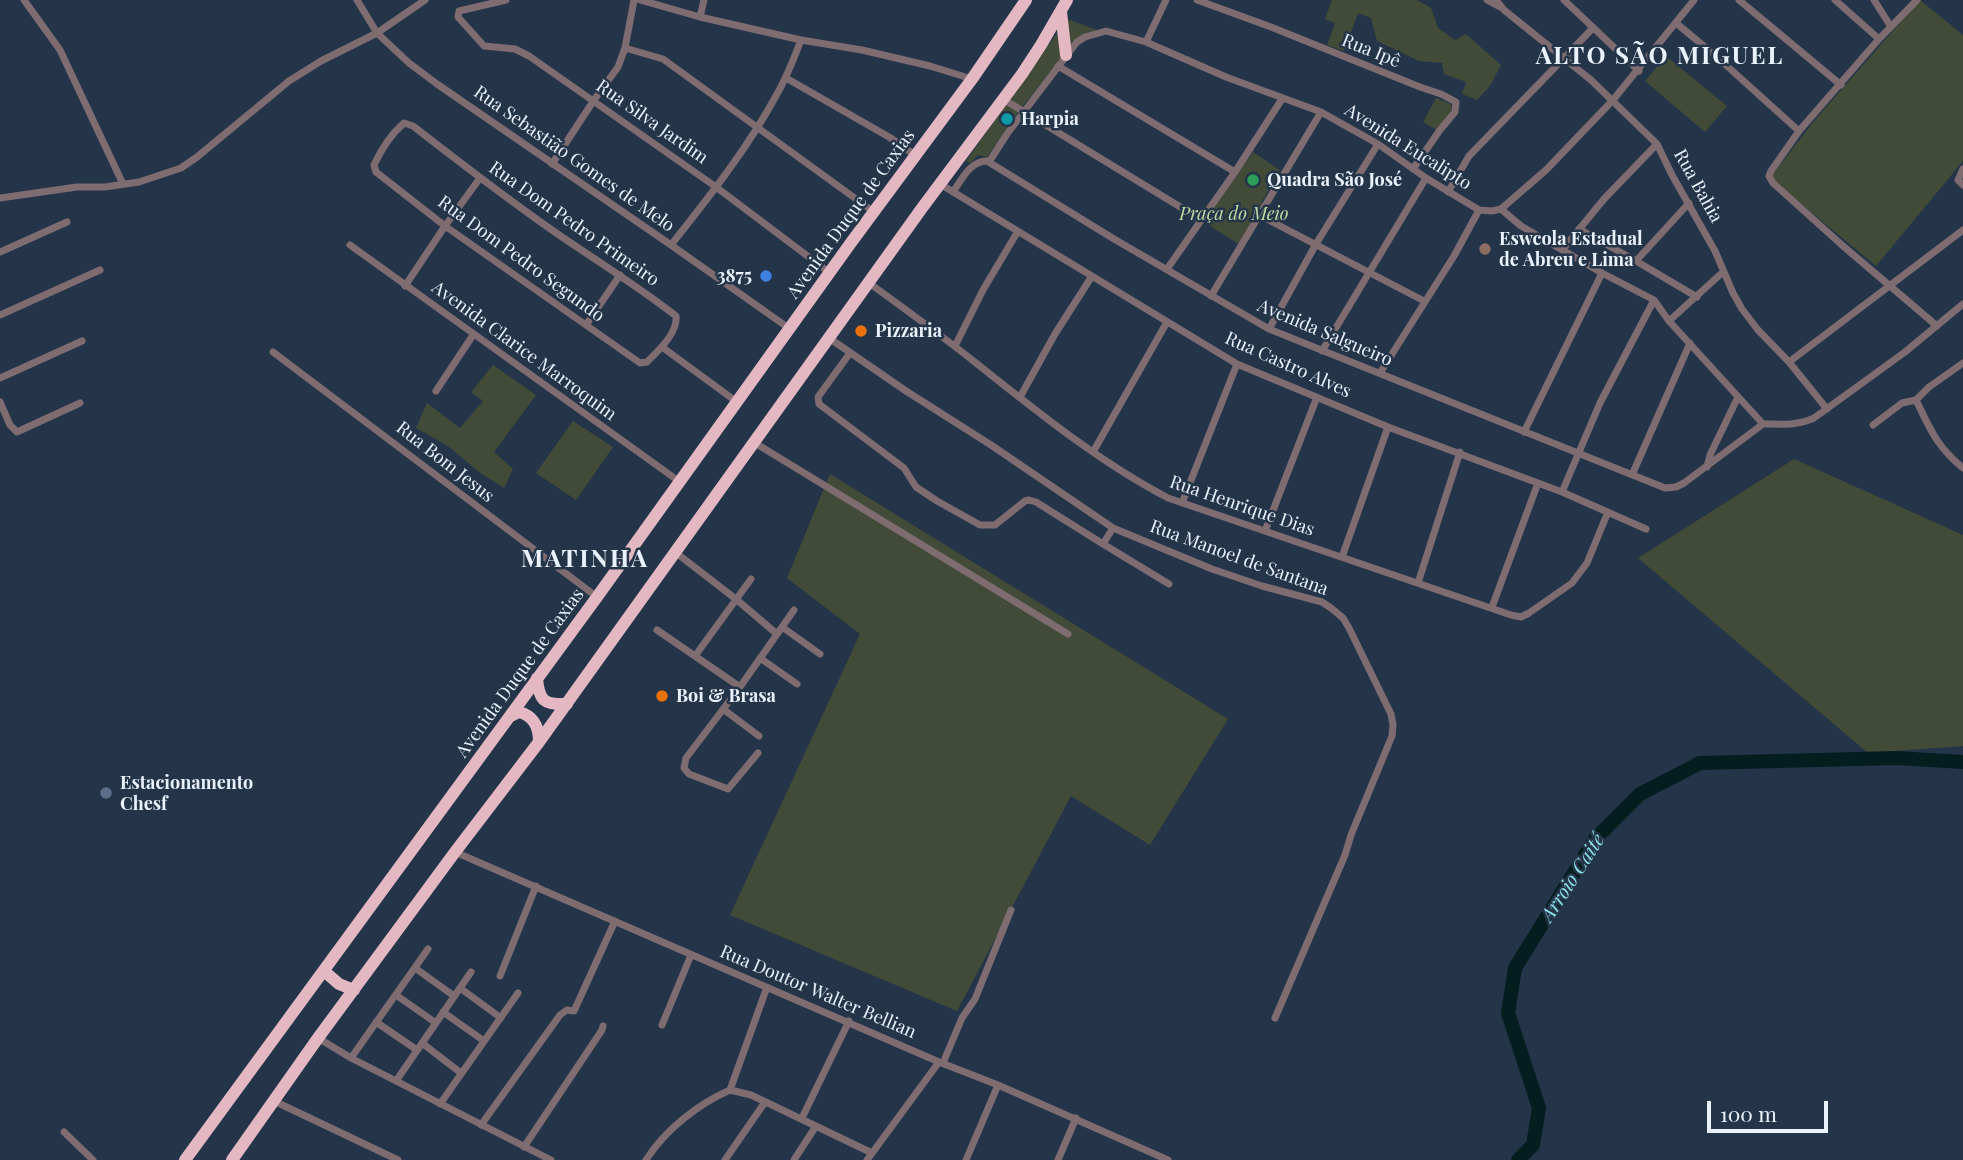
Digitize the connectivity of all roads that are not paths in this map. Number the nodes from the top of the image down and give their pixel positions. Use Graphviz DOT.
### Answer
graph roads {
  1 [pos="24,0"];
  2 [pos="357,0"];
  3 [pos="425,0"];
  4 [pos="506,0"];
  5 [pos="637,0"];
  6 [pos="704,0"];
  7 [pos="1026,0"];
  8 [pos="1166,0"];
  9 [pos="1197,0"];
  10 [pos="1487,0"];
  11 [pos="1496,0"];
  12 [pos="1564,0"];
  13 [pos="1694,0"];
  14 [pos="1739,0"];
  15 [pos="1835,0"];
  16 [pos="1874,0"];
  17 [pos="1917,0"];
  18 [pos="1064,6"];
  19 [pos="1504,10"];
  20 [pos="699,17"];
  21 [pos="1676,23"];
  22 [pos="1891,27"];
  23 [pos="1593,28"];
  24 [pos="377,33"];
  25 [pos="1879,39"];
  26 [pos="801,40"];
  27 [pos="1146,42"];
  28 [pos="625,48"];
  29 [pos="1066,55"];
  30 [pos="1565,58"];
  31 [pos="1058,66"];
  32 [pos="1639,71"];
  33 [pos="786,78"];
  34 [pos="972,79"];
  35 [pos="1841,85"];
  36 [pos="1003,99"];
  37 [pos="1282,99"];
  38 [pos="594,100"];
  39 [pos="1613,100"];
  40 [pos="1024,112"];
  41 [pos="1321,112"];
  42 [pos="412,126"];
  43 [pos="757,128"];
  44 [pos="1800,131"];
  45 [pos="1378,144"];
  46 [pos="1657,144"];
  47 [pos="915,155"];
  48 [pos="989,162"];
  49 [pos="552,164"];
  50 [pos="1413,169"];
  51 [pos="1963,169"];
  52 [pos="1235,172"];
  53 [pos="1426,177"];
  54 [pos="480,178"];
  55 [pos="123,184"];
  56 [pos="940,184"];
  57 [pos="1963,186"];
  58 [pos="716,187"];
  59 [pos="953,192"];
  60 [pos="1448,192"];
  61 [pos="0,198"];
  62 [pos="1689,203"];
  63 [pos="1501,209"];
  64 [pos="1479,210"];
  65 [pos="874,212"];
  66 [pos="1259,215"];
  67 [pos="1200,219"];
  68 [pos="67,222"];
  69 [pos="444,226"];
  70 [pos="1579,229"];
  71 [pos="1963,230"];
  72 [pos="1018,231"];
  73 [pos="1316,244"];
  74 [pos="350,245"];
  75 [pos="671,245"];
  76 [pos="1563,249"];
  77 [pos="0,252"];
  78 [pos="1636,261"];
  79 [pos="1167,269"];
  80 [pos="100,270"];
  81 [pos="1370,272"];
  82 [pos="1723,272"];
  83 [pos="830,273"];
  84 [pos="1602,273"];
  85 [pos="620,275"];
  86 [pos="1092,276"];
  87 [pos="869,283"];
  88 [pos="1892,285"];
  89 [pos="405,286"];
  90 [pos="1210,296"];
  91 [pos="1697,297"];
  92 [pos="1654,300"];
  93 [pos="1424,301"];
  94 [pos="1963,304"];
  95 [pos="0,315"];
  96 [pos="1669,321"];
  97 [pos="1167,322"];
  98 [pos="586,325"];
  99 [pos="1937,326"];
  100 [pos="790,329"];
  101 [pos="1269,329"];
  102 [pos="473,335"];
  103 [pos="829,338"];
  104 [pos="82,341"];
  105 [pos="1690,343"];
  106 [pos="955,346"];
  107 [pos="662,347"];
  108 [pos="1322,351"];
  109 [pos="273,352"];
  110 [pos="850,353"];
  111 [pos="650,360"];
  112 [pos="1789,362"];
  113 [pos="1963,363"];
  114 [pos="1237,364"];
  115 [pos="1380,373"];
  116 [pos="0,378"];
  117 [pos="436,391"];
  118 [pos="1020,397"];
  119 [pos="1317,397"];
  120 [pos="1738,397"];
  121 [pos="1916,400"];
  122 [pos="0,402"];
  123 [pos="737,402"];
  124 [pos="80,403"];
  125 [pos="1827,409"];
  126 [pos="1763,424"];
  127 [pos="1874,425"];
  128 [pos="1388,427"];
  129 [pos="1524,432"];
  130 [pos="755,443"];
  131 [pos="1093,452"];
  132 [pos="1460,452"];
  133 [pos="1580,453"];
  134 [pos="1707,467"];
  135 [pos="1963,468"];
  136 [pos="1632,475"];
  137 [pos="680,482"];
  138 [pos="1538,483"];
  139 [pos="1562,492"];
  140 [pos="1182,503"];
  141 [pos="1608,512"];
  142 [pos="1113,528"];
  143 [pos="1646,529"];
  144 [pos="1265,531"];
  145 [pos="1103,544"];
  146 [pos="675,552"];
  147 [pos="1342,557"];
  148 [pos="751,579"];
  149 [pos="1418,583"];
  150 [pos="1169,584"];
  151 [pos="597,597"];
  152 [pos="737,600"];
  153 [pos="1492,607"];
  154 [pos="794,610"];
  155 [pos="657,630"];
  156 [pos="779,630"];
  157 [pos="1068,634"];
  158 [pos="820,654"];
  159 [pos="695,656"];
  160 [pos="760,658"];
  161 [pos="537,678"];
  162 [pos="797,684"];
  163 [pos="740,687"];
  164 [pos="567,704"];
  165 [pos="723,709"];
  166 [pos="509,717"];
  167 [pos="759,736"];
  168 [pos="540,742"];
  169 [pos="758,753"];
  170 [pos="455,852"];
  171 [pos="536,886"];
  172 [pos="1011,910"];
  173 [pos="615,921"];
  174 [pos="428,949"];
  175 [pos="691,954"];
  176 [pos="415,968"];
  177 [pos="324,971"];
  178 [pos="471,972"];
  179 [pos="500,976"];
  180 [pos="767,987"];
  181 [pos="460,988"];
  182 [pos="354,990"];
  183 [pos="518,993"];
  184 [pos="396,995"];
  185 [pos="454,996"];
  186 [pos="443,1012"];
  187 [pos="501,1018"];
  188 [pos="1275,1018"];
  189 [pos="849,1021"];
  190 [pos="376,1022"];
  191 [pos="436,1023"];
  192 [pos="603,1026"];
  193 [pos="662,1026"];
  194 [pos="318,1038"];
  195 [pos="484,1041"];
  196 [pos="419,1047"];
  197 [pos="351,1058"];
  198 [pos="941,1062"];
  199 [pos="461,1073"];
  200 [pos="396,1081"];
  201 [pos="998,1085"];
  202 [pos="730,1090"];
  203 [pos="274,1101"];
  204 [pos="765,1102"];
  205 [pos="440,1104"];
  206 [pos="802,1118"];
  207 [pos="1076,1118"];
  208 [pos="481,1125"];
  209 [pos="816,1126"];
  210 [pos="64,1132"];
  211 [pos="524,1147"];
  212 [pos="869,1157"];
  213 [pos="1153,1157"];
  214 [pos="237,1158"];
  215 [pos="93,1160"];
  216 [pos="185,1160"];
  217 [pos="398,1160"];
  218 [pos="551,1160"];
  219 [pos="646,1160"];
  220 [pos="725,1160"];
  221 [pos="794,1160"];
  222 [pos="966,1160"];
  223 [pos="1058,1160"];
  224 [pos="1168,1160"];
  1 -- 55 [label="street"];
  2 -- 24 [label="street, Rua Sebastião Gomes de Melo"];
  3 -- 24 [label="street"];
  4 -- 38 [label="street, Rua Silva Jardim"];
  5 -- 20 [label="street"];
  5 -- 28 [label="street"];
  6 -- 20 [label="street"];
  7 -- 34 [label="highway, Avenida Duque de Caxias"];
  8 -- 27 [label="street"];
  9 -- 50 [label="street, Rua Ipê"];
  10 -- 19 [label="street, Rua Bahia"];
  11 -- 19 [label="street, Rua Bahia"];
  12 -- 23 [label="street"];
  13 -- 21 [label="street"];
  14 -- 35 [label="street"];
  15 -- 25 [label="street"];
  16 -- 22 [label="street"];
  17 -- 22 [label="street"];
  18 -- 29 [label="highway"];
  18 -- 36 [label="highway"];
  19 -- 30 [label="street, Rua Bahia"];
  20 -- 26 [label="street"];
  21 -- 32 [label="street"];
  21 -- 44 [label="street"];
  22 -- 25 [label="street"];
  23 -- 30 [label="street"];
  23 -- 32 [label="street"];
  24 -- 49 [label="street, Rua Sebastião Gomes de Melo"];
  24 -- 55 [label="street"];
  25 -- 35 [label="street"];
  26 -- 33 [label="street"];
  26 -- 34 [label="street"];
  27 -- 29 [label="street, Avenida Eucalipto"];
  27 -- 37 [label="street, Avenida Eucalipto"];
  28 -- 38 [label="street"];
  28 -- 43 [label="street"];
  29 -- 31 [label="street, Avenida Eucalipto"];
  30 -- 39 [label="street, Rua Bahia"];
  30 -- 60 [label="street"];
  31 -- 40 [label="street, Avenida Eucalipto"];
  31 -- 52 [label="street"];
  32 -- 39 [label="street"];
  33 -- 43 [label="street"];
  33 -- 47 [label="street"];
  34 -- 47 [label="highway, Avenida Duque de Caxias"];
  35 -- 44 [label="street"];
  36 -- 40 [label="street"];
  36 -- 56 [label="highway"];
  37 -- 41 [label="street, Avenida Eucalipto"];
  37 -- 52 [label="street"];
  38 -- 49 [label="street"];
  38 -- 58 [label="street, Rua Silva Jardim"];
  39 -- 46 [label="street, Rua Bahia"];
  39 -- 63 [label="street"];
  40 -- 48 [label="street, Avenida Eucalipto"];
  40 -- 67 [label="street"];
  41 -- 45 [label="street, Avenida Eucalipto"];
  41 -- 66 [label="street"];
  42 -- 54 [label="street, Rua Dom Pedro Primeiro"];
  42 -- 69 [label="street, Rua Dom Pedro Segundo"];
  43 -- 58 [label="street"];
  43 -- 65 [label="street"];
  44 -- 88 [label="street"];
  45 -- 50 [label="street, Avenida Eucalipto"];
  45 -- 73 [label="street"];
  46 -- 62 [label="street, Rua Bahia"];
  46 -- 70 [label="street"];
  47 -- 65 [label="highway, Avenida Duque de Caxias"];
  48 -- 59 [label="street"];
  48 -- 79 [label="street, Avenida Salgueiro"];
  49 -- 75 [label="street, Rua Sebastião Gomes de Melo"];
  50 -- 53 [label="street, Avenida Eucalipto"];
  51 -- 57 [label="street"];
  52 -- 67 [label="street"];
  53 -- 60 [label="street, Avenida Eucalipto"];
  53 -- 81 [label="street"];
  54 -- 69 [label="street"];
  54 -- 85 [label="street, Rua Dom Pedro Primeiro"];
  55 -- 61 [label="street"];
  56 -- 59 [label="street, Rua Castro Alves"];
  56 -- 87 [label="highway"];
  58 -- 75 [label="street"];
  58 -- 83 [label="street, Rua Silva Jardim"];
  59 -- 72 [label="street, Rua Castro Alves"];
  60 -- 64 [label="street, Avenida Eucalipto"];
  62 -- 78 [label="street"];
  62 -- 82 [label="street, Rua Bahia"];
  63 -- 64 [label="street, Avenida Eucalipto"];
  63 -- 76 [label="street"];
  64 -- 93 [label="street"];
  65 -- 83 [label="highway, Avenida Duque de Caxias"];
  66 -- 73 [label="street"];
  66 -- 90 [label="street"];
  67 -- 79 [label="street"];
  68 -- 77 [label="street"];
  69 -- 89 [label="street"];
  69 -- 98 [label="street, Rua Dom Pedro Segundo"];
  70 -- 76 [label="street"];
  70 -- 78 [label="street"];
  71 -- 88 [label="street"];
  72 -- 86 [label="street, Rua Castro Alves"];
  72 -- 106 [label="street"];
  73 -- 81 [label="street"];
  73 -- 101 [label="street"];
  74 -- 89 [label="street, Avenida Clarice Marroquim"];
  75 -- 100 [label="street, Rua Sebastião Gomes de Melo"];
  76 -- 84 [label="street"];
  78 -- 91 [label="street"];
  79 -- 90 [label="street, Avenida Salgueiro"];
  80 -- 95 [label="street"];
  81 -- 93 [label="street"];
  81 -- 108 [label="street"];
  82 -- 91 [label="street"];
  82 -- 112 [label="street, Rua Bahia"];
  83 -- 100 [label="highway, Avenida Duque de Caxias"];
  84 -- 92 [label="street"];
  84 -- 129 [label="street"];
  85 -- 98 [label="street"];
  85 -- 107 [label="street, Rua Dom Pedro Primeiro"];
  86 -- 97 [label="street, Rua Castro Alves"];
  86 -- 118 [label="street"];
  87 -- 103 [label="highway"];
  87 -- 106 [label="street, Rua Henrique Dias"];
  88 -- 99 [label="street"];
  88 -- 112 [label="street"];
  89 -- 102 [label="street, Avenida Clarice Marroquim"];
  90 -- 101 [label="street, Avenida Salgueiro"];
  91 -- 96 [label="street"];
  92 -- 96 [label="street"];
  92 -- 133 [label="street"];
  93 -- 115 [label="street"];
  94 -- 99 [label="street"];
  96 -- 105 [label="street"];
  97 -- 114 [label="street, Rua Castro Alves"];
  97 -- 131 [label="street"];
  98 -- 111 [label="street, Rua Dom Pedro Segundo"];
  99 -- 125 [label="street"];
  100 -- 123 [label="highway, Avenida Duque de Caxias"];
  101 -- 108 [label="street, Avenida Salgueiro"];
  102 -- 117 [label="street"];
  102 -- 137 [label="street, Avenida Clarice Marroquim"];
  103 -- 110 [label="street, Rua Manoel de Santana"];
  103 -- 130 [label="highway"];
  104 -- 116 [label="street"];
  105 -- 120 [label="street"];
  105 -- 136 [label="street"];
  106 -- 118 [label="street, Rua Henrique Dias"];
  107 -- 111 [label="street, Rua Dom Pedro Primeiro"];
  107 -- 123 [label="street"];
  108 -- 115 [label="street, Avenida Salgueiro"];
  109 -- 151 [label="street, Rua Bom Jesus"];
  110 -- 142 [label="street, Rua Manoel de Santana"];
  110 -- 145 [label="street"];
  112 -- 125 [label="street, Rua Bahia"];
  113 -- 121 [label="street"];
  114 -- 119 [label="street, Rua Castro Alves"];
  114 -- 140 [label="street"];
  115 -- 129 [label="street, Avenida Salgueiro"];
  118 -- 131 [label="street, Rua Henrique Dias"];
  119 -- 128 [label="street, Rua Castro Alves"];
  119 -- 144 [label="street"];
  120 -- 126 [label="street"];
  120 -- 134 [label="street"];
  121 -- 127 [label="street"];
  121 -- 135 [label="street"];
  122 -- 124 [label="street"];
  123 -- 137 [label="highway, Avenida Duque de Caxias"];
  125 -- 126 [label="street"];
  126 -- 134 [label="street"];
  128 -- 132 [label="street, Rua Castro Alves"];
  128 -- 147 [label="street"];
  129 -- 133 [label="street, Avenida Salgueiro"];
  130 -- 146 [label="highway"];
  130 -- 157 [label="street"];
  131 -- 140 [label="street, Rua Henrique Dias"];
  132 -- 138 [label="street, Rua Castro Alves"];
  132 -- 149 [label="street"];
  133 -- 136 [label="street, Avenida Salgueiro"];
  133 -- 139 [label="street"];
  134 -- 136 [label="street, Avenida Salgueiro"];
  137 -- 151 [label="highway, Avenida Duque de Caxias"];
  138 -- 139 [label="street, Rua Castro Alves"];
  138 -- 153 [label="street"];
  139 -- 141 [label="street, Rua Castro Alves"];
  140 -- 144 [label="street, Rua Henrique Dias"];
  141 -- 143 [label="street, Rua Castro Alves"];
  141 -- 153 [label="street, Rua Henrique Dias"];
  142 -- 145 [label="street"];
  142 -- 188 [label="street, Rua Manoel de Santana"];
  144 -- 147 [label="street, Rua Henrique Dias"];
  145 -- 150 [label="street"];
  146 -- 152 [label="street"];
  146 -- 164 [label="highway"];
  147 -- 149 [label="street, Rua Henrique Dias"];
  148 -- 152 [label="street"];
  149 -- 153 [label="street, Rua Henrique Dias"];
  151 -- 161 [label="highway, Avenida Duque de Caxias"];
  152 -- 156 [label="street"];
  152 -- 159 [label="street"];
  154 -- 156 [label="street"];
  155 -- 159 [label="street"];
  156 -- 158 [label="street"];
  156 -- 160 [label="street"];
  159 -- 163 [label="street"];
  160 -- 162 [label="street"];
  160 -- 163 [label="street"];
  161 -- 164 [label="highway"];
  161 -- 166 [label="highway, Avenida Duque de Caxias"];
  163 -- 165 [label="street"];
  164 -- 168 [label="highway"];
  165 -- 167 [label="street"];
  165 -- 169 [label="street"];
  166 -- 168 [label="highway"];
  166 -- 177 [label="highway, Avenida Duque de Caxias"];
  168 -- 170 [label="highway"];
  170 -- 171 [label="street, Rua Doutor Walter Bellian"];
  170 -- 182 [label="highway"];
  171 -- 173 [label="street, Rua Doutor Walter Bellian"];
  171 -- 179 [label="street"];
  172 -- 198 [label="street"];
  173 -- 175 [label="street, Rua Doutor Walter Bellian"];
  173 -- 208 [label="street"];
  174 -- 176 [label="street"];
  175 -- 180 [label="street, Rua Doutor Walter Bellian"];
  175 -- 193 [label="street"];
  176 -- 184 [label="street"];
  176 -- 185 [label="street"];
  177 -- 182 [label="highway"];
  177 -- 216 [label="highway, Avenida Duque de Caxias"];
  178 -- 181 [label="street"];
  180 -- 189 [label="street, Rua Doutor Walter Bellian"];
  180 -- 202 [label="street"];
  181 -- 185 [label="street"];
  181 -- 187 [label="street"];
  182 -- 194 [label="highway"];
  183 -- 187 [label="street"];
  184 -- 190 [label="street"];
  184 -- 191 [label="street"];
  185 -- 186 [label="street"];
  186 -- 191 [label="street"];
  186 -- 195 [label="street"];
  187 -- 195 [label="street"];
  189 -- 198 [label="street, Rua Doutor Walter Bellian"];
  189 -- 206 [label="street"];
  190 -- 196 [label="street"];
  190 -- 197 [label="street"];
  191 -- 196 [label="street"];
  192 -- 211 [label="street"];
  194 -- 197 [label="street"];
  194 -- 203 [label="highway"];
  195 -- 199 [label="street"];
  196 -- 199 [label="street"];
  196 -- 200 [label="street"];
  197 -- 200 [label="street"];
  198 -- 201 [label="street, Rua Doutor Walter Bellian"];
  198 -- 212 [label="street"];
  199 -- 205 [label="street"];
  200 -- 205 [label="street"];
  201 -- 207 [label="street, Rua Doutor Walter Bellian"];
  201 -- 222 [label="street"];
  202 -- 204 [label="street"];
  202 -- 219 [label="street"];
  203 -- 214 [label="highway"];
  203 -- 217 [label="street"];
  204 -- 206 [label="street"];
  204 -- 220 [label="street"];
  205 -- 208 [label="street"];
  206 -- 209 [label="street"];
  207 -- 213 [label="street, Rua Doutor Walter Bellian"];
  207 -- 223 [label="street"];
  208 -- 211 [label="street"];
  209 -- 212 [label="street"];
  209 -- 221 [label="street"];
  210 -- 215 [label="street"];
  211 -- 218 [label="street"];
  213 -- 224 [label="street, Rua Doutor Walter Bellian"];
}
